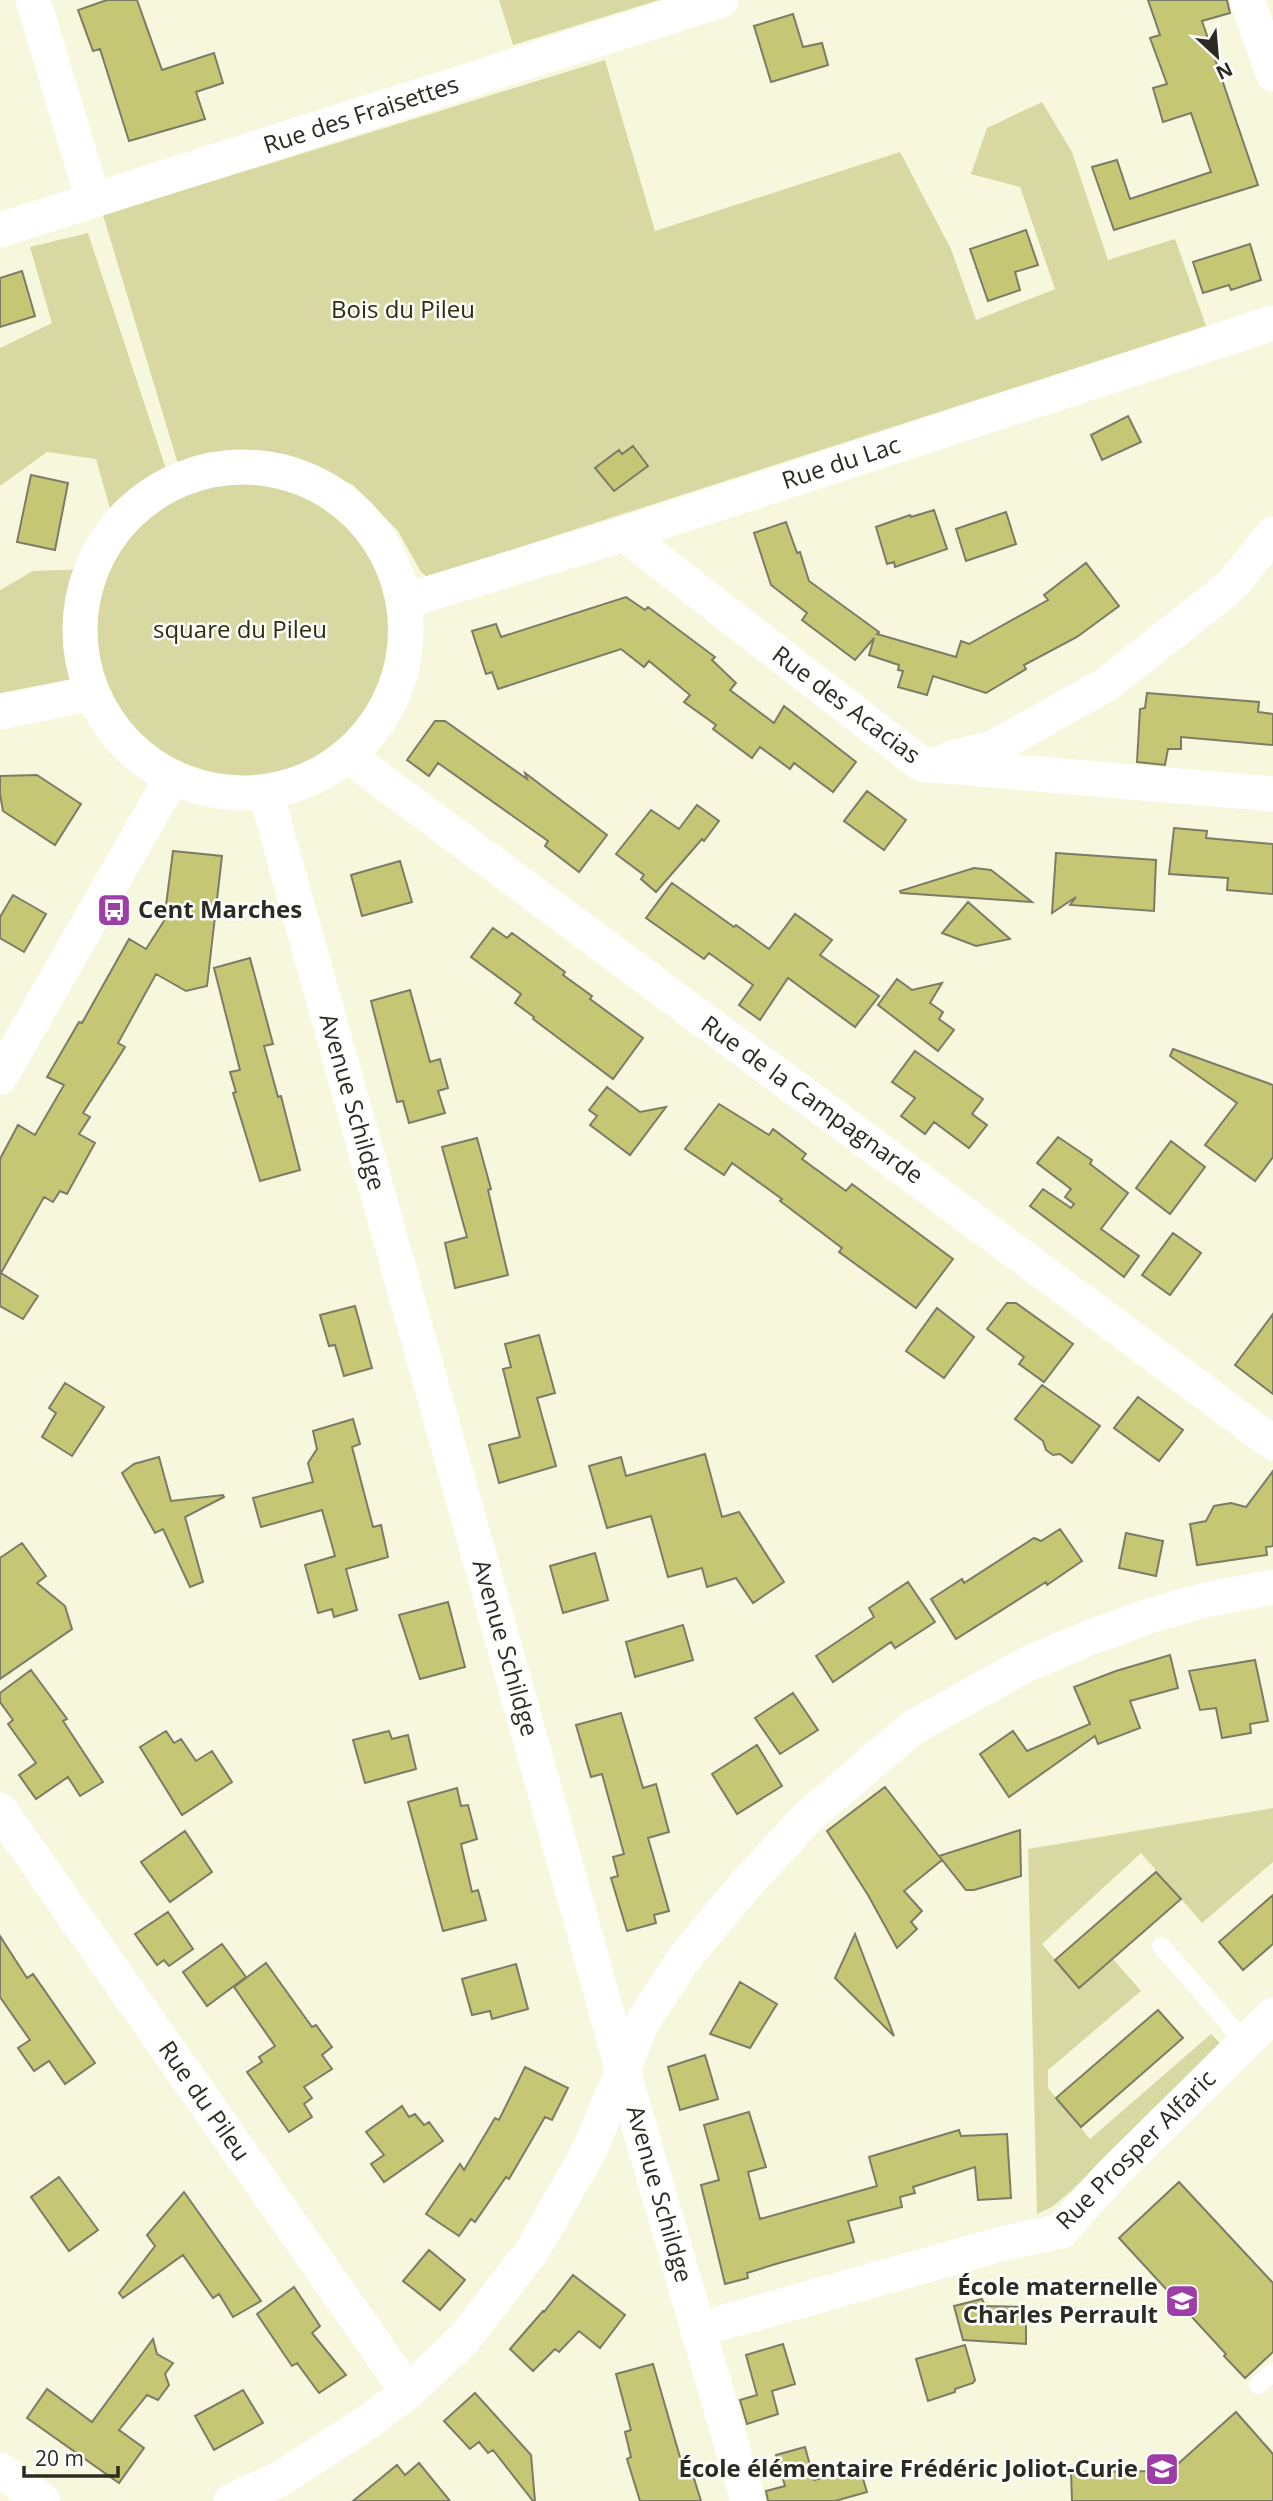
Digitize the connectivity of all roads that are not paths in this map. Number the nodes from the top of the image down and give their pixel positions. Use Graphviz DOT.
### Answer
graph roads {
  1 [pos="33,0"];
  2 [pos="721,0"];
  3 [pos="1247,0"];
  4 [pos="1273,74"];
  5 [pos="93,199"];
  6 [pos="0,230"];
  7 [pos="1273,323"];
  8 [pos="624,534"];
  9 [pos="1273,534"];
  10 [pos="408,600"];
  11 [pos="92,693"];
  12 [pos="0,712"];
  13 [pos="351,758"];
  14 [pos="921,764"];
  15 [pos="172,778"];
  16 [pos="266,794"];
  17 [pos="1273,794"];
  18 [pos="0,1077"];
  19 [pos="1273,1443"];
  20 [pos="1273,1587"];
  21 [pos="0,1810"];
  22 [pos="1161,1946"];
  23 [pos="1273,2015"];
  24 [pos="1243,2044"];
  25 [pos="623,2071"];
  26 [pos="697,2330"];
  27 [pos="1273,2372"];
  28 [pos="1258,2385"];
  29 [pos="408,2392"];
  30 [pos="0,2470"];
  31 [pos="43,2501"];
  32 [pos="231,2501"];
  33 [pos="748,2501"];
  1 -- 5 [label="street"];
  2 -- 5 [label="street, Rue des Fraisettes"];
  3 -- 4 [label="street"];
  5 -- 6 [label="street, Rue des Fraisettes"];
  7 -- 8 [label="street, Rue du Lac"];
  8 -- 10 [label="street, Rue du Lac"];
  8 -- 14 [label="street, Rue des Acacias"];
  9 -- 14 [label="street"];
  10 -- 11 [label="street"];
  10 -- 13 [label="street"];
  11 -- 12 [label="street"];
  11 -- 15 [label="street"];
  13 -- 16 [label="street"];
  13 -- 19 [label="street, Rue de la Campagnarde"];
  14 -- 17 [label="street, Rue des Acacias"];
  15 -- 16 [label="street"];
  15 -- 18 [label="street"];
  16 -- 25 [label="street, Avenue Schildge"];
  20 -- 25 [label="street"];
  21 -- 29 [label="street, Rue du Pileu"];
  22 -- 24 [label="lane"];
  23 -- 24 [label="street, Rue Prosper Alfaric"];
  24 -- 26 [label="street, Rue Prosper Alfaric"];
  25 -- 26 [label="street, Avenue Schildge"];
  25 -- 29 [label="street"];
  26 -- 33 [label="street, Avenue Schildge"];
  27 -- 28 [label="lane"];
  29 -- 32 [label="street"];
  30 -- 31 [label="street"];
}
